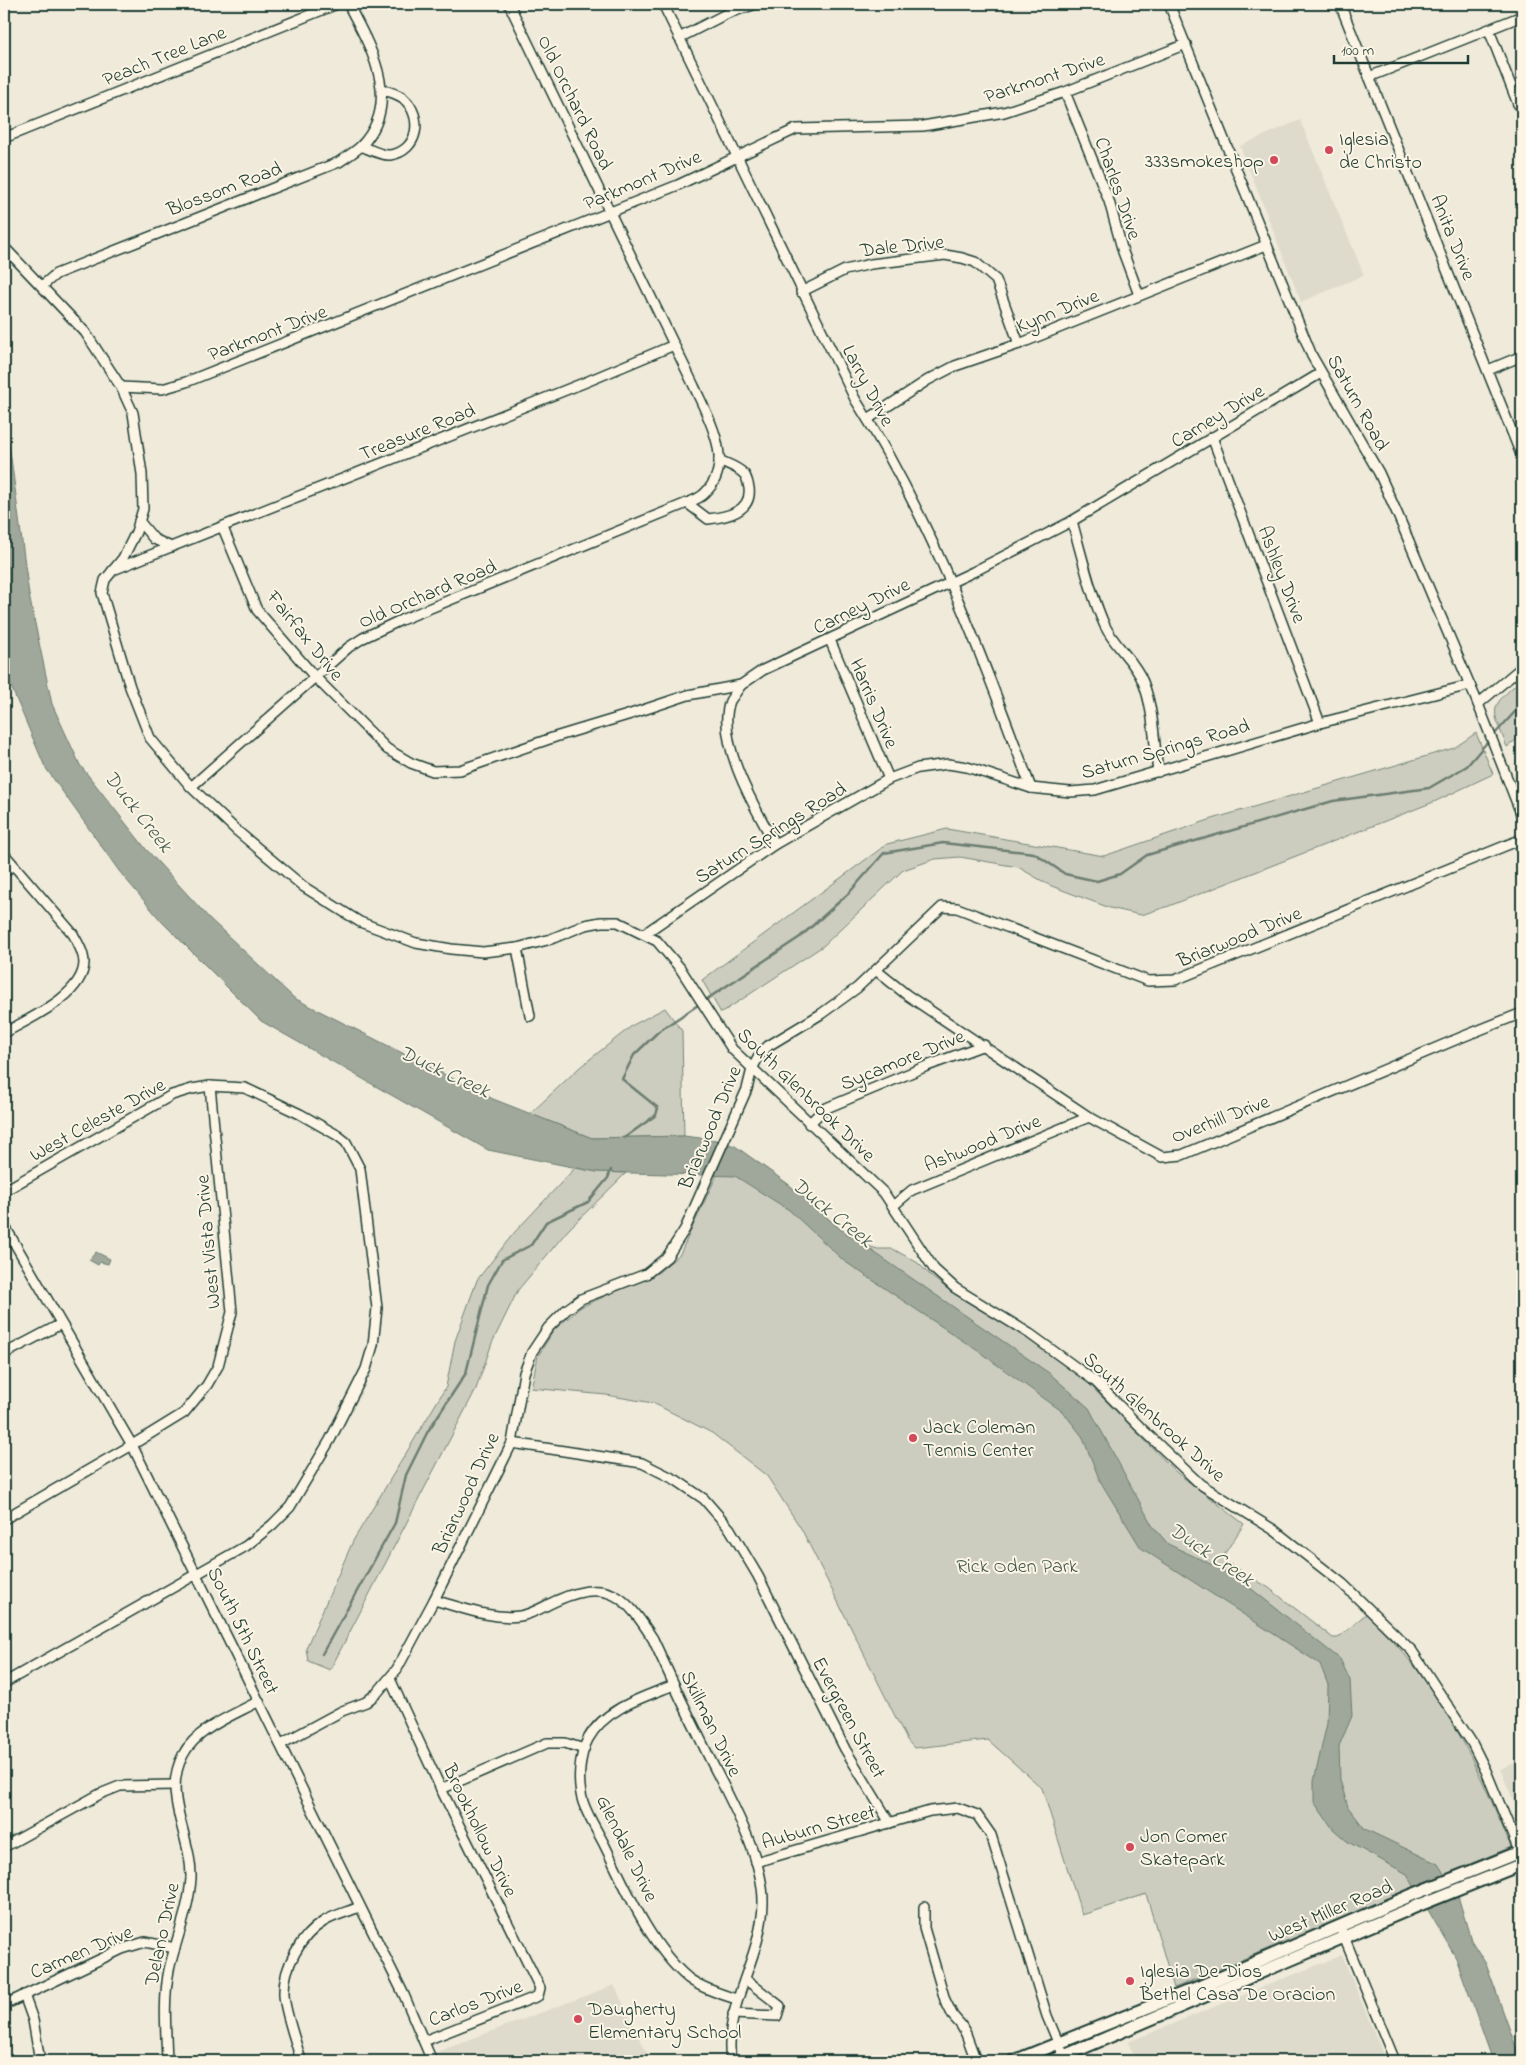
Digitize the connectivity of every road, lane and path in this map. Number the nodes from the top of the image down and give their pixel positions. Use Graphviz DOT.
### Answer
graph roads {
  1 [pos="337,4"];
  2 [pos="348,4"];
  3 [pos="510,4"];
  4 [pos="663,4"];
  5 [pos="756,4"];
  6 [pos="1169,4"];
  7 [pos="1340,4"];
  8 [pos="1522,16"];
  9 [pos="1489,30"];
  10 [pos="679,38"];
  11 [pos="1186,44"];
  12 [pos="1369,77"];
  13 [pos="382,89"];
  14 [pos="1065,92"];
  15 [pos="1518,104"];
  16 [pos="4,138"];
  17 [pos="360,146"];
  18 [pos="736,156"];
  19 [pos="609,212"];
  20 [pos="1266,245"];
  21 [pos="4,247"];
  22 [pos="42,286"];
  23 [pos="802,292"];
  24 [pos="1139,295"];
  25 [pos="1019,344"];
  26 [pos="674,345"];
  27 [pos="1522,356"];
  28 [pos="1488,370"];
  29 [pos="1321,374"];
  30 [pos="121,387"];
  31 [pos="868,419"];
  32 [pos="1212,438"];
  33 [pos="1522,457"];
  34 [pos="719,460"];
  35 [pos="687,504"];
  36 [pos="139,521"];
  37 [pos="1072,521"];
  38 [pos="223,528"];
  39 [pos="171,547"];
  40 [pos="113,570"];
  41 [pos="951,582"];
  42 [pos="830,640"];
  43 [pos="1522,667"];
  44 [pos="314,676"];
  45 [pos="1470,685"];
  46 [pos="741,686"];
  47 [pos="1478,704"];
  48 [pos="1320,723"];
  49 [pos="387,749"];
  50 [pos="1158,772"];
  51 [pos="888,779"];
  52 [pos="192,787"];
  53 [pos="1031,788"];
  54 [pos="1520,803"];
  55 [pos="1522,816"];
  56 [pos="1522,840"];
  57 [pos="775,844"];
  58 [pos="4,854"];
  59 [pos="13,865"];
  60 [pos="4,872"];
  61 [pos="644,934"];
  62 [pos="517,948"];
  63 [pos="877,971"];
  64 [pos="1522,1013"];
  65 [pos="530,1016"];
  66 [pos="4,1033"];
  67 [pos="984,1045"];
  68 [pos="752,1069"];
  69 [pos="210,1086"];
  70 [pos="1089,1117"];
  71 [pos="809,1124"];
  72 [pos="4,1191"];
  73 [pos="893,1206"];
  74 [pos="4,1225"];
  75 [pos="61,1324"];
  76 [pos="4,1354"];
  77 [pos="512,1443"];
  78 [pos="132,1445"];
  79 [pos="4,1519"];
  80 [pos="196,1574"];
  81 [pos="434,1600"];
  82 [pos="390,1679"];
  83 [pos="4,1683"];
  84 [pos="674,1685"];
  85 [pos="259,1701"];
  86 [pos="281,1744"];
  87 [pos="584,1749"];
  88 [pos="175,1785"];
  89 [pos="441,1789"];
  90 [pos="890,1823"];
  91 [pos="4,1847"];
  92 [pos="1522,1856"];
  93 [pos="756,1862"];
  94 [pos="1414,1901"];
  95 [pos="359,1907"];
  96 [pos="924,1907"];
  97 [pos="1342,1932"];
  98 [pos="175,1948"];
  99 [pos="745,1979"];
  100 [pos="24,1995"];
  101 [pos="538,1996"];
  102 [pos="736,1999"];
  103 [pos="4,2005"];
  104 [pos="733,2014"];
  105 [pos="424,2041"];
  106 [pos="1059,2044"];
  107 [pos="1065,2059"];
  108 [pos="40,2061"];
  109 [pos="167,2061"];
  110 [pos="301,2061"];
  111 [pos="432,2061"];
  112 [pos="731,2061"];
  113 [pos="976,2061"];
  114 [pos="1014,2061"];
  115 [pos="1052,2061"];
  116 [pos="1395,2061"];
  1 -- 16 [label="street, Peach Tree Lane"];
  2 -- 13 [label="street"];
  3 -- 19 [label="street, Old Orchard Road"];
  4 -- 10 [label="street, Larry Drive"];
  5 -- 10 [label="street"];
  6 -- 11 [label="street, Saturn Road"];
  7 -- 12 [label="street, Anita Drive"];
  8 -- 9 [label="street"];
  9 -- 12 [label="street"];
  9 -- 15 [label="street"];
  10 -- 18 [label="street, Larry Drive"];
  11 -- 14 [label="street, Parkmont Drive"];
  11 -- 20 [label="street, Saturn Road"];
  12 -- 28 [label="street, Anita Drive"];
  13 -- 17 [label="street, Blossom Road"];
  13 -- 17 [label="street"];
  14 -- 18 [label="street, Parkmont Drive"];
  14 -- 24 [label="street, Charles Drive"];
  17 -- 22 [label="street, Blossom Road"];
  18 -- 19 [label="street, Parkmont Drive"];
  18 -- 23 [label="street, Larry Drive"];
  19 -- 26 [label="street, Old Orchard Road"];
  19 -- 30 [label="street, Parkmont Drive"];
  20 -- 24 [label="street, Kynn Drive"];
  20 -- 29 [label="street, Saturn Road"];
  21 -- 22 [label="street, South Glenbrook Drive"];
  22 -- 30 [label="street, South Glenbrook Drive"];
  23 -- 25 [label="street, Dale Drive"];
  23 -- 31 [label="street, Larry Drive"];
  24 -- 25 [label="street, Kynn Drive"];
  25 -- 31 [label="street, Kynn Drive"];
  26 -- 34 [label="street, Old Orchard Road"];
  26 -- 38 [label="street, Treasure Road"];
  27 -- 28 [label="street"];
  28 -- 33 [label="street, Anita Drive"];
  29 -- 32 [label="street, Carney Drive"];
  29 -- 45 [label="street, Saturn Road"];
  30 -- 36 [label="street, South Glenbrook Drive"];
  31 -- 41 [label="street, Larry Drive"];
  32 -- 37 [label="street, Carney Drive"];
  32 -- 48 [label="street, Ashley Drive"];
  34 -- 35 [label="street, Old Orchard Road"];
  34 -- 35 [label="street"];
  35 -- 44 [label="street, Old Orchard Road"];
  36 -- 39 [label="street"];
  36 -- 40 [label="street, South Glenbrook Drive"];
  37 -- 41 [label="street, Carney Drive"];
  37 -- 50 [label="street"];
  38 -- 39 [label="street, Treasure Road"];
  38 -- 44 [label="street, Fairfax Drive"];
  39 -- 40 [label="street, Treasure Road"];
  40 -- 52 [label="street, South Glenbrook Drive"];
  41 -- 42 [label="street, Carney Drive"];
  41 -- 53 [label="street, Larry Drive"];
  42 -- 46 [label="street, Carney Drive"];
  42 -- 51 [label="street, Harris Drive"];
  43 -- 47 [label="street"];
  44 -- 49 [label="street, Fairfax Drive"];
  44 -- 52 [label="street, Old Orchard Road"];
  45 -- 47 [label="street, Saturn Road"];
  45 -- 48 [label="street, Saturn Springs Road"];
  46 -- 49 [label="street, Carney Drive"];
  46 -- 57 [label="street"];
  47 -- 54 [label="street, Saturn Road"];
  48 -- 50 [label="street, Saturn Springs Road"];
  50 -- 53 [label="street, Saturn Springs Road"];
  51 -- 53 [label="street, Saturn Springs Road"];
  51 -- 57 [label="street, Saturn Springs Road"];
  52 -- 62 [label="street, South Glenbrook Drive"];
  54 -- 55 [label="street, Saturn Road"];
  56 -- 63 [label="street, Briarwood Drive"];
  57 -- 61 [label="street, Saturn Springs Road"];
  58 -- 59 [label="street"];
  59 -- 60 [label="street"];
  59 -- 66 [label="street"];
  61 -- 62 [label="street, South Glenbrook Drive"];
  61 -- 68 [label="street, South Glenbrook Drive"];
  62 -- 65 [label="street"];
  63 -- 67 [label="street, Overhill Drive"];
  63 -- 68 [label="street, Briarwood Drive"];
  64 -- 70 [label="street, Overhill Drive"];
  67 -- 70 [label="street, Overhill Drive"];
  67 -- 71 [label="street, Sycamore Drive"];
  68 -- 71 [label="street, South Glenbrook Drive"];
  68 -- 77 [label="street, Briarwood Drive"];
  69 -- 72 [label="street, West Celeste Drive"];
  69 -- 78 [label="street, West Vista Drive"];
  69 -- 80 [label="street, West Celeste Drive"];
  70 -- 73 [label="street, Ashwood Drive"];
  71 -- 73 [label="street, South Glenbrook Drive"];
  73 -- 92 [label="street, South Glenbrook Drive"];
  74 -- 75 [label="street, South 5th Street"];
  75 -- 76 [label="street"];
  75 -- 78 [label="street, South 5th Street"];
  77 -- 81 [label="street, Briarwood Drive"];
  77 -- 90 [label="street, Evergreen Street"];
  78 -- 79 [label="street, West Vista Drive"];
  78 -- 80 [label="street, South 5th Street"];
  80 -- 83 [label="street, West Celeste Drive"];
  80 -- 85 [label="street, South 5th Street"];
  81 -- 82 [label="street, Briarwood Drive"];
  81 -- 84 [label="street, Skillman Drive"];
  82 -- 86 [label="street, Briarwood Drive"];
  82 -- 89 [label="street, Brookhollow Drive"];
  84 -- 87 [label="street, Glendale Drive"];
  84 -- 93 [label="street, Skillman Drive"];
  85 -- 86 [label="street, South 5th Street"];
  85 -- 88 [label="street, Delano Drive"];
  86 -- 95 [label="street, South 5th Street"];
  87 -- 89 [label="street"];
  87 -- 102 [label="street, Glendale Drive"];
  88 -- 91 [label="street"];
  88 -- 98 [label="street, Delano Drive"];
  89 -- 101 [label="street, Brookhollow Drive"];
  90 -- 93 [label="street, Auburn Street"];
  90 -- 106 [label="street"];
  92 -- 94 [label="main road, West Miller Road"];
  92 -- 94 [label="main road, West Miller Road"];
  93 -- 99 [label="street, Skillman Drive"];
  94 -- 97 [label="main road, West Miller Road"];
  95 -- 105 [label="street, South 5th Street"];
  95 -- 110 [label="street"];
  96 -- 113 [label="street"];
  97 -- 106 [label="main road, West Miller Road"];
  97 -- 107 [label="main road, West Miller Road"];
  97 -- 116 [label="street"];
  98 -- 100 [label="street, Carmen Drive"];
  98 -- 109 [label="street, Delano Drive"];
  99 -- 102 [label="street, Skillman Drive"];
  99 -- 104 [label="street"];
  100 -- 103 [label="street, Carmen Drive"];
  100 -- 108 [label="street"];
  101 -- 105 [label="street, Carlos Drive"];
  102 -- 104 [label="street, Skillman Drive"];
  104 -- 112 [label="street, Skillman Drive"];
  105 -- 111 [label="street, South 5th Street"];
  106 -- 107 [label="street"];
  106 -- 114 [label="main road, West Miller Road"];
  107 -- 115 [label="main road, West Miller Road"];
}
